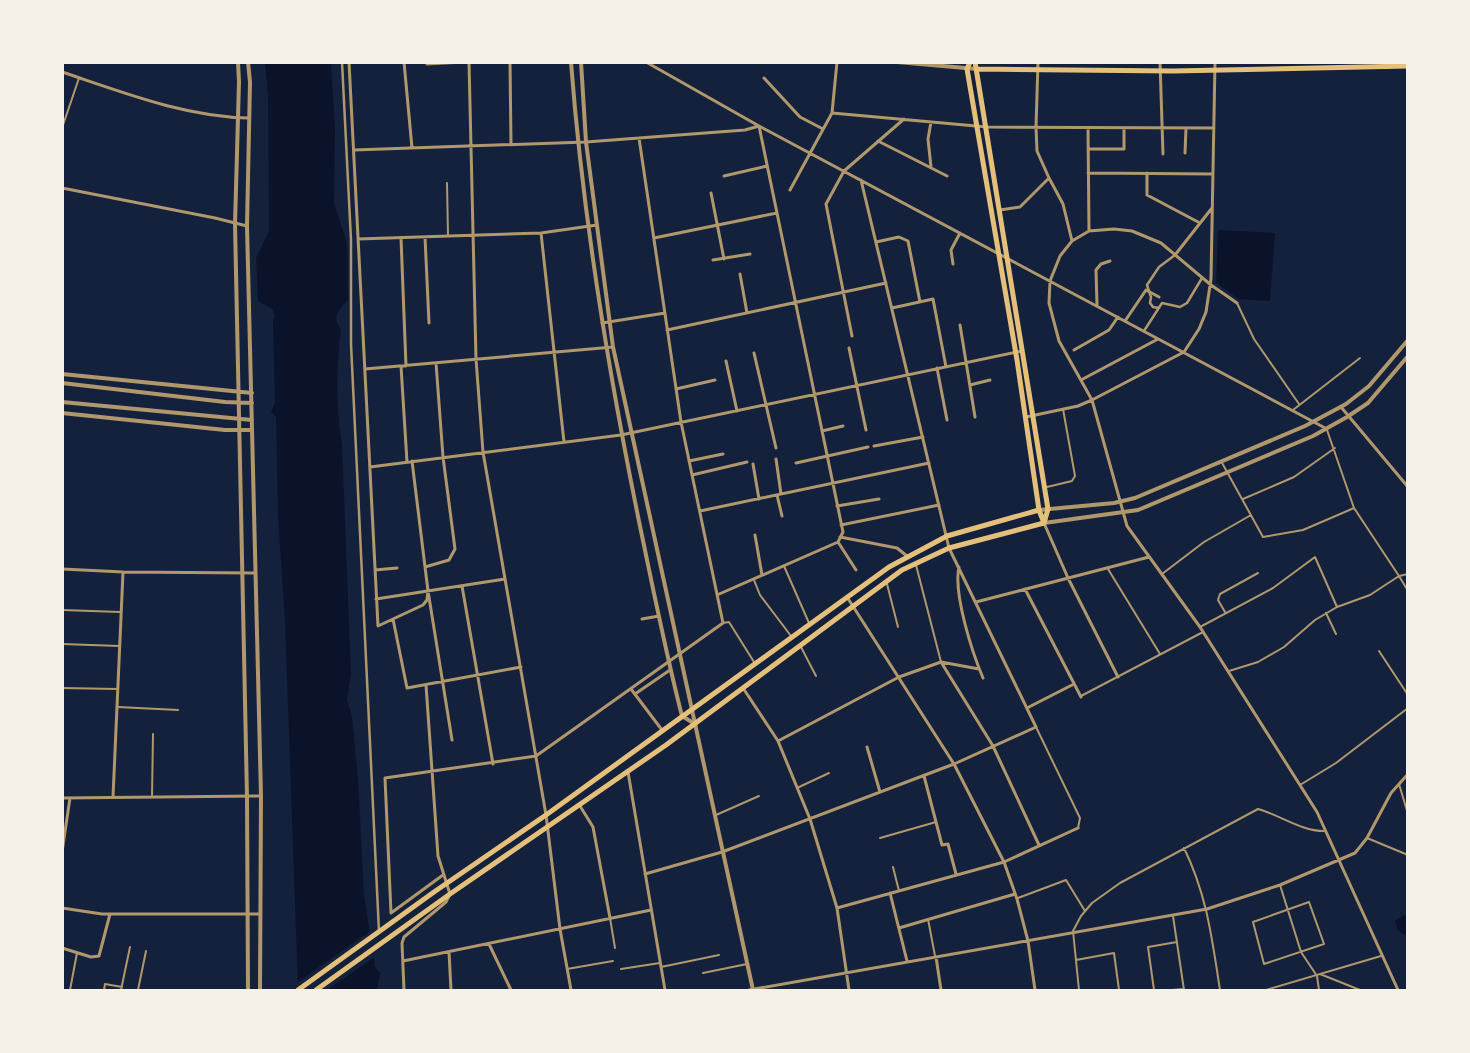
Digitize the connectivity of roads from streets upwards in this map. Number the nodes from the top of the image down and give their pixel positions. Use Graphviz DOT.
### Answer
graph roads {
  1 [pos="238,62"];
  2 [pos="248,62"];
  3 [pos="342,62"];
  4 [pos="349,62"];
  5 [pos="404,62"];
  6 [pos="464,62"];
  7 [pos="469,62"];
  8 [pos="510,62"];
  9 [pos="571,62"];
  10 [pos="581,62"];
  11 [pos="646,62"];
  12 [pos="837,62"];
  13 [pos="897,62"];
  14 [pos="970,62"];
  15 [pos="975,62"];
  16 [pos="1038,62"];
  17 [pos="1160,62"];
  18 [pos="1215,62"];
  19 [pos="427,64"];
  20 [pos="1335,65"];
  21 [pos="1408,66"];
  22 [pos="967,69"];
  23 [pos="977,69"];
  24 [pos="1038,70"];
  25 [pos="1215,71"];
  26 [pos="62,72"];
  27 [pos="1161,72"];
  28 [pos="764,78"];
  29 [pos="832,113"];
  30 [pos="238,118"];
  31 [pos="249,118"];
  32 [pos="904,119"];
  33 [pos="931,122"];
  34 [pos="759,126"];
  35 [pos="978,126"];
  36 [pos="987,127"];
  37 [pos="1036,128"];
  38 [pos="1088,128"];
  39 [pos="1124,128"];
  40 [pos="1162,128"];
  41 [pos="1186,128"];
  42 [pos="1214,128"];
  43 [pos="823,129"];
  44 [pos="639,138"];
  45 [pos="878,141"];
  46 [pos="577,142"];
  47 [pos="586,142"];
  48 [pos="511,144"];
  49 [pos="473,145"];
  50 [pos="412,148"];
  51 [pos="1088,149"];
  52 [pos="354,150"];
  53 [pos="810,153"];
  54 [pos="1185,153"];
  55 [pos="1163,154"];
  56 [pos="767,166"];
  57 [pos="931,168"];
  58 [pos="844,171"];
  59 [pos="1088,173"];
  60 [pos="1147,173"];
  61 [pos="1213,174"];
  62 [pos="724,176"];
  63 [pos="948,176"];
  64 [pos="1049,178"];
  65 [pos="861,180"];
  66 [pos="62,188"];
  67 [pos="790,190"];
  68 [pos="711,193"];
  69 [pos="1212,208"];
  70 [pos="1000,210"];
  71 [pos="777,213"];
  72 [pos="235,224"];
  73 [pos="1200,224"];
  74 [pos="597,225"];
  75 [pos="718,225"];
  76 [pos="247,226"];
  77 [pos="588,226"];
  78 [pos="1089,231"];
  79 [pos="541,233"];
  80 [pos="960,233"];
  81 [pos="474,235"];
  82 [pos="424,237"];
  83 [pos="401,238"];
  84 [pos="654,238"];
  85 [pos="358,240"];
  86 [pos="1072,241"];
  87 [pos="876,242"];
  88 [pos="750,254"];
  89 [pos="999,254"];
  90 [pos="1175,255"];
  91 [pos="1007,258"];
  92 [pos="724,259"];
  93 [pos="713,260"];
  94 [pos="1110,260"];
  95 [pos="954,264"];
  96 [pos="740,274"];
  97 [pos="1202,278"];
  98 [pos="1050,281"];
  99 [pos="886,283"];
  100 [pos="1211,285"];
  101 [pos="843,292"];
  102 [pos="1160,297"];
  103 [pos="796,302"];
  104 [pos="920,302"];
  105 [pos="1237,304"];
  106 [pos="1097,306"];
  107 [pos="892,308"];
  108 [pos="1159,308"];
  109 [pos="665,313"];
  110 [pos="747,313"];
  111 [pos="1118,318"];
  112 [pos="1125,321"];
  113 [pos="610,322"];
  114 [pos="429,323"];
  115 [pos="602,323"];
  116 [pos="960,324"];
  117 [pos="667,330"];
  118 [pos="1144,331"];
  119 [pos="852,336"];
  120 [pos="1158,339"];
  121 [pos="1408,340"];
  122 [pos="613,347"];
  123 [pos="605,348"];
  124 [pos="849,348"];
  125 [pos="1022,350"];
  126 [pos="1074,350"];
  127 [pos="556,352"];
  128 [pos="1015,352"];
  129 [pos="1184,352"];
  130 [pos="754,353"];
  131 [pos="1408,356"];
  132 [pos="476,359"];
  133 [pos="726,361"];
  134 [pos="966,362"];
  135 [pos="436,363"];
  136 [pos="400,366"];
  137 [pos="406,366"];
  138 [pos="946,367"];
  139 [pos="937,368"];
  140 [pos="365,370"];
  141 [pos="62,374"];
  142 [pos="908,375"];
  143 [pos="715,380"];
  144 [pos="990,380"];
  145 [pos="1081,380"];
  146 [pos="62,383"];
  147 [pos="857,385"];
  148 [pos="970,385"];
  149 [pos="676,390"];
  150 [pos="238,393"];
  151 [pos="252,393"];
  152 [pos="814,394"];
  153 [pos="1092,400"];
  154 [pos="62,402"];
  155 [pos="238,402"];
  156 [pos="252,403"];
  157 [pos="766,404"];
  158 [pos="1341,407"];
  159 [pos="737,411"];
  160 [pos="62,412"];
  161 [pos="1034,416"];
  162 [pos="975,417"];
  163 [pos="1026,417"];
  164 [pos="1348,417"];
  165 [pos="238,419"];
  166 [pos="252,420"];
  167 [pos="947,420"];
  168 [pos="681,422"];
  169 [pos="1314,422"];
  170 [pos="843,426"];
  171 [pos="1327,429"];
  172 [pos="239,430"];
  173 [pos="252,430"];
  174 [pos="822,430"];
  175 [pos="866,430"];
  176 [pos="630,433"];
  177 [pos="621,435"];
  178 [pos="923,437"];
  179 [pos="564,442"];
  180 [pos="874,446"];
  181 [pos="868,447"];
  182 [pos="776,448"];
  183 [pos="483,452"];
  184 [pos="723,454"];
  185 [pos="827,456"];
  186 [pos="443,457"];
  187 [pos="776,459"];
  188 [pos="412,461"];
  189 [pos="689,461"];
  190 [pos="408,462"];
  191 [pos="747,462"];
  192 [pos="796,463"];
  193 [pos="929,463"];
  194 [pos="754,464"];
  195 [pos="370,467"];
  196 [pos="692,475"];
  197 [pos="833,484"];
  198 [pos="1407,485"];
  199 [pos="781,494"];
  200 [pos="777,496"];
  201 [pos="759,499"];
  202 [pos="879,500"];
  203 [pos="1121,502"];
  204 [pos="939,505"];
  205 [pos="837,506"];
  206 [pos="1048,509"];
  207 [pos="1039,510"];
  208 [pos="700,511"];
  209 [pos="1124,513"];
  210 [pos="782,516"];
  211 [pos="1044,523"];
  212 [pos="841,525"];
  213 [pos="755,535"];
  214 [pos="947,536"];
  215 [pos="840,537"];
  216 [pos="838,542"];
  217 [pos="949,548"];
  218 [pos="907,556"];
  219 [pos="1149,557"];
  220 [pos="425,566"];
  221 [pos="959,567"];
  222 [pos="397,568"];
  223 [pos="62,569"];
  224 [pos="375,570"];
  225 [pos="856,570"];
  226 [pos="123,572"];
  227 [pos="242,573"];
  228 [pos="255,573"];
  229 [pos="762,575"];
  230 [pos="1068,578"];
  231 [pos="505,579"];
  232 [pos="462,586"];
  233 [pos="1026,589"];
  234 [pos="428,591"];
  235 [pos="717,594"];
  236 [pos="847,598"];
  237 [pos="376,600"];
  238 [pos="976,602"];
  239 [pos="854,606"];
  240 [pos="659,616"];
  241 [pos="393,619"];
  242 [pos="642,619"];
  243 [pos="679,655"];
  244 [pos="941,662"];
  245 [pos="668,663"];
  246 [pos="521,667"];
  247 [pos="979,669"];
  248 [pos="670,670"];
  249 [pos="479,675"];
  250 [pos="899,677"];
  251 [pos="1118,677"];
  252 [pos="983,678"];
  253 [pos="443,682"];
  254 [pos="1074,684"];
  255 [pos="426,685"];
  256 [pos="743,687"];
  257 [pos="631,689"];
  258 [pos="635,694"];
  259 [pos="1081,697"];
  260 [pos="693,708"];
  261 [pos="1027,708"];
  262 [pos="682,716"];
  263 [pos="695,724"];
  264 [pos="662,730"];
  265 [pos="452,740"];
  266 [pos="778,741"];
  267 [pos="993,746"];
  268 [pos="867,748"];
  269 [pos="536,756"];
  270 [pos="493,764"];
  271 [pos="954,764"];
  272 [pos="432,772"];
  273 [pos="628,772"];
  274 [pos="1408,774"];
  275 [pos="924,776"];
  276 [pos="880,792"];
  277 [pos="113,796"];
  278 [pos="261,796"];
  279 [pos="248,797"];
  280 [pos="62,798"];
  281 [pos="70,798"];
  282 [pos="580,806"];
  283 [pos="546,815"];
  284 [pos="810,819"];
  285 [pos="1078,828"];
  286 [pos="548,829"];
  287 [pos="1038,845"];
  288 [pos="62,852"];
  289 [pos="722,852"];
  290 [pos="1340,861"];
  291 [pos="1004,862"];
  292 [pos="645,874"];
  293 [pos="956,874"];
  294 [pos="442,875"];
  295 [pos="446,884"];
  296 [pos="890,893"];
  297 [pos="450,894"];
  298 [pos="1015,894"];
  299 [pos="62,908"];
  300 [pos="837,908"];
  301 [pos="651,910"];
  302 [pos="110,914"];
  303 [pos="247,914"];
  304 [pos="260,914"];
  305 [pos="610,918"];
  306 [pos="899,928"];
  307 [pos="560,929"];
  308 [pos="380,933"];
  309 [pos="1028,941"];
  310 [pos="488,944"];
  311 [pos="62,948"];
  312 [pos="449,952"];
  313 [pos="936,956"];
  314 [pos="906,961"];
  315 [pos="403,962"];
  316 [pos="846,973"];
  317 [pos="248,990"];
  318 [pos="260,990"];
  319 [pos="298,990"];
  320 [pos="316,990"];
  321 [pos="404,990"];
  322 [pos="450,990"];
  323 [pos="511,990"];
  324 [pos="571,990"];
  325 [pos="665,990"];
  326 [pos="752,990"];
  327 [pos="849,990"];
  328 [pos="941,990"];
  329 [pos="1035,990"];
  330 [pos="1398,990"];
  1 -- 30 [label="street"];
  2 -- 31 [label="street"];
  3 -- 308 [label="street"];
  4 -- 52 [label="street"];
  5 -- 50 [label="street"];
  6 -- 19 [label="street"];
  7 -- 49 [label="street"];
  8 -- 48 [label="street"];
  9 -- 46 [label="street"];
  10 -- 47 [label="street"];
  11 -- 34 [label="street"];
  12 -- 29 [label="street"];
  13 -- 22 [label="street"];
  14 -- 22 [label="main road"];
  15 -- 23 [label="main road"];
  16 -- 24 [label="street"];
  17 -- 27 [label="street"];
  18 -- 25 [label="street"];
  20 -- 21 [label="main road"];
  20 -- 25 [label="main road"];
  22 -- 23 [label="street"];
  22 -- 35 [label="main road"];
  23 -- 24 [label="main road"];
  23 -- 36 [label="main road"];
  24 -- 27 [label="main road"];
  24 -- 37 [label="street"];
  25 -- 27 [label="main road"];
  25 -- 42 [label="street"];
  26 -- 30 [label="street"];
  27 -- 40 [label="street"];
  28 -- 43 [label="street"];
  29 -- 32 [label="street"];
  29 -- 43 [label="street"];
  30 -- 31 [label="street"];
  30 -- 72 [label="street"];
  31 -- 76 [label="street"];
  32 -- 33 [label="street"];
  32 -- 45 [label="street"];
  33 -- 35 [label="street"];
  33 -- 57 [label="street"];
  34 -- 44 [label="street"];
  34 -- 53 [label="street"];
  34 -- 56 [label="street"];
  35 -- 36 [label="street"];
  35 -- 89 [label="main road"];
  36 -- 37 [label="street"];
  36 -- 70 [label="main road"];
  37 -- 38 [label="street"];
  37 -- 64 [label="street"];
  38 -- 39 [label="street"];
  38 -- 51 [label="street"];
  39 -- 40 [label="street"];
  39 -- 51 [label="street"];
  40 -- 41 [label="street"];
  40 -- 55 [label="street"];
  41 -- 42 [label="street"];
  41 -- 54 [label="street"];
  42 -- 61 [label="street"];
  43 -- 53 [label="street"];
  44 -- 47 [label="street"];
  44 -- 84 [label="street"];
  45 -- 57 [label="street"];
  45 -- 58 [label="street"];
  46 -- 47 [label="street"];
  46 -- 48 [label="street"];
  46 -- 77 [label="street"];
  47 -- 74 [label="street"];
  48 -- 49 [label="street"];
  49 -- 50 [label="street"];
  49 -- 81 [label="street"];
  50 -- 52 [label="street"];
  51 -- 59 [label="street"];
  52 -- 85 [label="street"];
  53 -- 58 [label="street"];
  53 -- 67 [label="street"];
  56 -- 62 [label="street"];
  56 -- 71 [label="street"];
  57 -- 63 [label="street"];
  58 -- 65 [label="street"];
  58 -- 101 [label="street"];
  59 -- 60 [label="street"];
  59 -- 78 [label="street"];
  60 -- 61 [label="street"];
  60 -- 73 [label="street"];
  61 -- 69 [label="street"];
  64 -- 70 [label="street"];
  64 -- 86 [label="street"];
  65 -- 80 [label="street"];
  65 -- 87 [label="street"];
  66 -- 72 [label="street"];
  68 -- 75 [label="street"];
  69 -- 73 [label="street"];
  69 -- 100 [label="street"];
  70 -- 91 [label="main road"];
  71 -- 75 [label="street"];
  71 -- 103 [label="street"];
  72 -- 76 [label="street"];
  72 -- 150 [label="street"];
  73 -- 90 [label="street"];
  74 -- 77 [label="street"];
  74 -- 113 [label="street"];
  75 -- 84 [label="street"];
  75 -- 92 [label="street"];
  76 -- 151 [label="street"];
  77 -- 79 [label="street"];
  77 -- 115 [label="street"];
  78 -- 86 [label="street"];
  78 -- 90 [label="street"];
  79 -- 81 [label="street"];
  79 -- 127 [label="street"];
  80 -- 89 [label="street"];
  80 -- 95 [label="street"];
  81 -- 82 [label="street"];
  81 -- 132 [label="street"];
  82 -- 83 [label="street"];
  82 -- 114 [label="street"];
  83 -- 85 [label="street"];
  83 -- 137 [label="street"];
  84 -- 109 [label="street"];
  85 -- 140 [label="street"];
  86 -- 98 [label="street"];
  87 -- 99 [label="street"];
  87 -- 104 [label="street"];
  88 -- 92 [label="street"];
  89 -- 91 [label="street"];
  89 -- 128 [label="main road"];
  90 -- 97 [label="street"];
  90 -- 108 [label="street"];
  91 -- 98 [label="street"];
  91 -- 125 [label="main road"];
  92 -- 93 [label="street"];
  94 -- 106 [label="street"];
  96 -- 110 [label="street"];
  97 -- 100 [label="street"];
  97 -- 108 [label="street"];
  98 -- 106 [label="street"];
  98 -- 145 [label="street"];
  99 -- 101 [label="street"];
  99 -- 107 [label="street"];
  100 -- 105 [label="street"];
  100 -- 129 [label="street"];
  101 -- 103 [label="street"];
  101 -- 119 [label="street"];
  102 -- 112 [label="street"];
  103 -- 110 [label="street"];
  103 -- 152 [label="street"];
  104 -- 107 [label="street"];
  104 -- 138 [label="street"];
  106 -- 111 [label="street"];
  107 -- 142 [label="street"];
  108 -- 118 [label="street"];
  109 -- 113 [label="street"];
  109 -- 117 [label="street"];
  110 -- 117 [label="street"];
  111 -- 112 [label="street"];
  111 -- 126 [label="street"];
  112 -- 118 [label="street"];
  113 -- 115 [label="street"];
  113 -- 122 [label="street"];
  115 -- 123 [label="street"];
  116 -- 134 [label="street"];
  117 -- 149 [label="street"];
  118 -- 120 [label="street"];
  120 -- 129 [label="street"];
  120 -- 145 [label="street"];
  121 -- 158 [label="street"];
  122 -- 123 [label="street"];
  122 -- 176 [label="street"];
  123 -- 127 [label="street"];
  123 -- 177 [label="street"];
  124 -- 147 [label="street"];
  125 -- 128 [label="street"];
  125 -- 161 [label="main road"];
  127 -- 132 [label="street"];
  127 -- 179 [label="street"];
  128 -- 134 [label="street"];
  128 -- 163 [label="main road"];
  129 -- 153 [label="street"];
  129 -- 169 [label="street"];
  130 -- 157 [label="street"];
  131 -- 164 [label="street"];
  132 -- 135 [label="street"];
  132 -- 183 [label="street"];
  133 -- 159 [label="street"];
  134 -- 138 [label="street"];
  134 -- 148 [label="street"];
  135 -- 137 [label="street"];
  135 -- 186 [label="street"];
  136 -- 137 [label="street"];
  136 -- 140 [label="street"];
  136 -- 190 [label="street"];
  138 -- 139 [label="street"];
  139 -- 142 [label="street"];
  139 -- 167 [label="street"];
  140 -- 195 [label="street"];
  141 -- 150 [label="street"];
  142 -- 147 [label="street"];
  142 -- 178 [label="street"];
  143 -- 149 [label="street"];
  144 -- 148 [label="street"];
  145 -- 153 [label="street"];
  146 -- 155 [label="street"];
  147 -- 152 [label="street"];
  147 -- 175 [label="street"];
  148 -- 162 [label="street"];
  149 -- 168 [label="street"];
  150 -- 151 [label="street"];
  150 -- 155 [label="street"];
  151 -- 156 [label="street"];
  152 -- 157 [label="street"];
  152 -- 174 [label="street"];
  153 -- 161 [label="street"];
  153 -- 203 [label="street"];
  154 -- 165 [label="street"];
  155 -- 156 [label="street"];
  155 -- 165 [label="street"];
  156 -- 166 [label="street"];
  157 -- 159 [label="street"];
  157 -- 182 [label="street"];
  158 -- 164 [label="street"];
  158 -- 169 [label="street"];
  159 -- 168 [label="street"];
  160 -- 172 [label="street"];
  161 -- 163 [label="street"];
  161 -- 206 [label="main road"];
  163 -- 207 [label="main road"];
  164 -- 171 [label="street"];
  164 -- 198 [label="street"];
  165 -- 166 [label="street"];
  165 -- 172 [label="street"];
  166 -- 173 [label="street"];
  168 -- 176 [label="street"];
  168 -- 189 [label="street"];
  169 -- 171 [label="street"];
  169 -- 203 [label="street"];
  170 -- 174 [label="street"];
  171 -- 209 [label="street"];
  172 -- 173 [label="street"];
  172 -- 227 [label="street"];
  173 -- 228 [label="street"];
  174 -- 185 [label="street"];
  176 -- 177 [label="street"];
  176 -- 243 [label="street"];
  177 -- 179 [label="street"];
  177 -- 240 [label="street"];
  178 -- 180 [label="street"];
  178 -- 193 [label="street"];
  179 -- 183 [label="street"];
  181 -- 185 [label="street"];
  183 -- 186 [label="street"];
  183 -- 231 [label="street"];
  184 -- 189 [label="street"];
  185 -- 192 [label="street"];
  185 -- 197 [label="street"];
  186 -- 188 [label="street"];
  186 -- 220 [label="street"];
  187 -- 199 [label="street"];
  188 -- 190 [label="street"];
  188 -- 220 [label="street"];
  189 -- 196 [label="street"];
  190 -- 195 [label="street"];
  191 -- 196 [label="street"];
  193 -- 197 [label="street"];
  193 -- 204 [label="street"];
  194 -- 201 [label="street"];
  195 -- 224 [label="street"];
  196 -- 208 [label="street"];
  197 -- 199 [label="street"];
  197 -- 205 [label="street"];
  199 -- 200 [label="street"];
  200 -- 201 [label="street"];
  200 -- 210 [label="street"];
  201 -- 208 [label="street"];
  202 -- 205 [label="street"];
  203 -- 206 [label="street"];
  203 -- 209 [label="street"];
  204 -- 212 [label="street"];
  204 -- 214 [label="street"];
  205 -- 212 [label="street"];
  206 -- 207 [label="street"];
  206 -- 211 [label="main road"];
  207 -- 211 [label="main road"];
  207 -- 214 [label="main road"];
  208 -- 235 [label="street"];
  209 -- 211 [label="street"];
  209 -- 219 [label="street"];
  211 -- 217 [label="main road"];
  211 -- 230 [label="street"];
  212 -- 215 [label="street"];
  213 -- 229 [label="street"];
  214 -- 217 [label="street"];
  214 -- 218 [label="main road"];
  215 -- 216 [label="street"];
  215 -- 218 [label="street"];
  216 -- 225 [label="street"];
  216 -- 229 [label="street"];
  217 -- 221 [label="street"];
  217 -- 239 [label="main road"];
  218 -- 236 [label="main road"];
  219 -- 230 [label="street"];
  219 -- 290 [label="street"];
  220 -- 234 [label="street"];
  221 -- 238 [label="street"];
  221 -- 247 [label="street"];
  222 -- 224 [label="street"];
  223 -- 226 [label="street"];
  224 -- 237 [label="street"];
  226 -- 227 [label="street"];
  226 -- 277 [label="street"];
  227 -- 228 [label="street"];
  227 -- 279 [label="street"];
  228 -- 278 [label="street"];
  229 -- 235 [label="street"];
  230 -- 233 [label="street"];
  230 -- 251 [label="street"];
  231 -- 232 [label="street"];
  231 -- 246 [label="street"];
  232 -- 234 [label="street"];
  232 -- 249 [label="street"];
  233 -- 238 [label="street"];
  233 -- 254 [label="street"];
  234 -- 237 [label="street"];
  234 -- 241 [label="street"];
  234 -- 253 [label="street"];
  235 -- 243 [label="street"];
  236 -- 239 [label="street"];
  236 -- 260 [label="main road"];
  237 -- 241 [label="street"];
  238 -- 261 [label="street"];
  239 -- 250 [label="street"];
  239 -- 256 [label="main road"];
  240 -- 242 [label="street"];
  240 -- 245 [label="street"];
  241 -- 255 [label="street"];
  243 -- 245 [label="street"];
  243 -- 260 [label="street"];
  244 -- 247 [label="street"];
  244 -- 250 [label="street"];
  244 -- 267 [label="street"];
  245 -- 248 [label="street"];
  245 -- 257 [label="street"];
  246 -- 249 [label="street"];
  246 -- 269 [label="street"];
  247 -- 252 [label="street"];
  248 -- 258 [label="street"];
  248 -- 262 [label="street"];
  249 -- 253 [label="street"];
  249 -- 270 [label="street"];
  250 -- 266 [label="street"];
  250 -- 271 [label="street"];
  253 -- 255 [label="street"];
  253 -- 265 [label="street"];
  254 -- 259 [label="street"];
  254 -- 261 [label="street"];
  255 -- 272 [label="street"];
  256 -- 263 [label="main road"];
  256 -- 266 [label="street"];
  257 -- 258 [label="street"];
  257 -- 269 [label="street"];
  258 -- 264 [label="street"];
  260 -- 262 [label="main road"];
  260 -- 263 [label="street"];
  261 -- 267 [label="street"];
  262 -- 263 [label="street"];
  262 -- 264 [label="main road"];
  263 -- 273 [label="main road"];
  263 -- 289 [label="street"];
  264 -- 283 [label="main road"];
  266 -- 284 [label="street"];
  267 -- 271 [label="street"];
  267 -- 287 [label="street"];
  268 -- 276 [label="street"];
  269 -- 270 [label="street"];
  269 -- 283 [label="street"];
  270 -- 272 [label="street"];
  271 -- 275 [label="street"];
  271 -- 291 [label="street"];
  272 -- 294 [label="street"];
  272 -- 294 [label="street"];
  273 -- 282 [label="main road"];
  273 -- 292 [label="street"];
  274 -- 290 [label="street"];
  275 -- 276 [label="street"];
  275 -- 293 [label="street"];
  276 -- 284 [label="street"];
  277 -- 279 [label="street"];
  277 -- 281 [label="street"];
  278 -- 279 [label="street"];
  278 -- 304 [label="street"];
  279 -- 303 [label="street"];
  280 -- 281 [label="street"];
  281 -- 288 [label="street"];
  282 -- 286 [label="main road"];
  282 -- 305 [label="street"];
  283 -- 286 [label="street"];
  283 -- 295 [label="main road"];
  284 -- 289 [label="street"];
  284 -- 300 [label="street"];
  285 -- 287 [label="street"];
  286 -- 297 [label="main road"];
  286 -- 307 [label="street"];
  287 -- 291 [label="street"];
  289 -- 292 [label="street"];
  289 -- 326 [label="street"];
  290 -- 309 [label="street"];
  290 -- 330 [label="street"];
  291 -- 293 [label="street"];
  291 -- 298 [label="street"];
  292 -- 301 [label="street"];
  293 -- 296 [label="street"];
  294 -- 295 [label="street"];
  295 -- 297 [label="street"];
  295 -- 308 [label="main road"];
  296 -- 300 [label="street"];
  296 -- 306 [label="street"];
  297 -- 315 [label="street"];
  297 -- 320 [label="main road"];
  298 -- 306 [label="street"];
  298 -- 309 [label="street"];
  299 -- 302 [label="street"];
  300 -- 316 [label="street"];
  301 -- 305 [label="street"];
  301 -- 325 [label="street"];
  302 -- 303 [label="street"];
  302 -- 311 [label="street"];
  303 -- 304 [label="street"];
  303 -- 317 [label="street"];
  304 -- 318 [label="street"];
  305 -- 307 [label="street"];
  306 -- 314 [label="street"];
  307 -- 310 [label="street"];
  307 -- 324 [label="street"];
  308 -- 319 [label="main road"];
  309 -- 313 [label="street"];
  309 -- 329 [label="street"];
  310 -- 312 [label="street"];
  310 -- 323 [label="street"];
  312 -- 315 [label="street"];
  312 -- 322 [label="street"];
  313 -- 314 [label="street"];
  313 -- 328 [label="street"];
  314 -- 316 [label="street"];
  315 -- 321 [label="street"];
  316 -- 326 [label="street"];
  316 -- 327 [label="street"];
}
